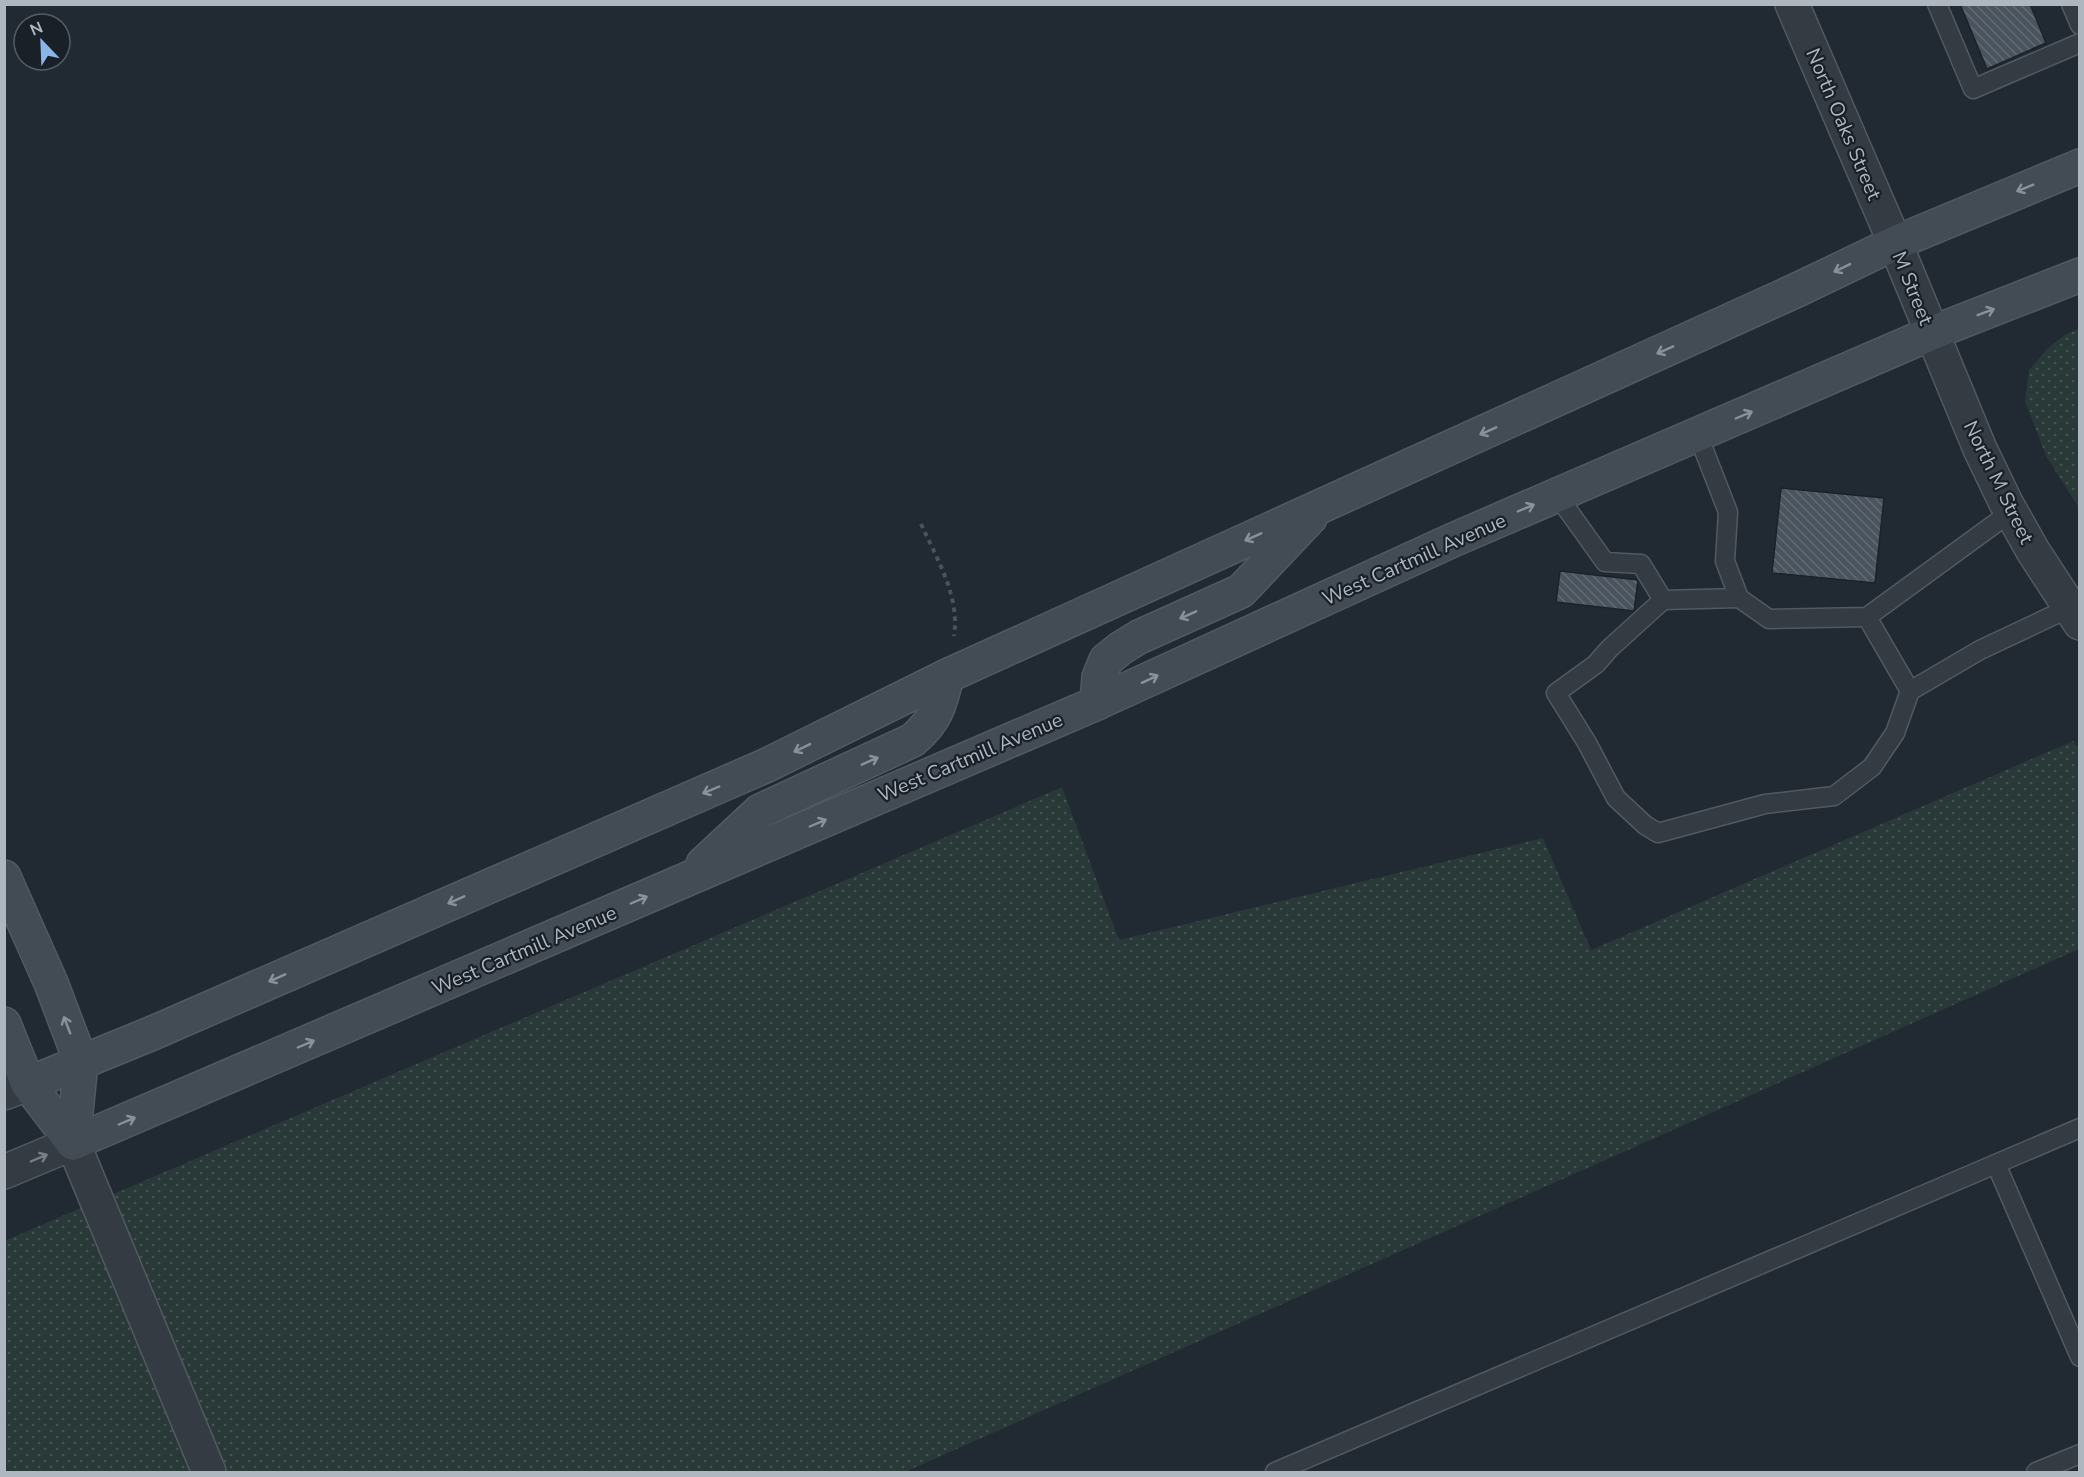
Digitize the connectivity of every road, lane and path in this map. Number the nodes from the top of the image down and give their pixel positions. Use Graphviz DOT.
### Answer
graph roads {
  1 [pos="1792,4"];
  2 [pos="1937,4"];
  3 [pos="2071,4"];
  4 [pos="2079,25"];
  5 [pos="2079,43"];
  6 [pos="2079,166"];
  7 [pos="1895,243"];
  8 [pos="2079,275"];
  9 [pos="1932,333"];
  10 [pos="1698,435"];
  11 [pos="1557,495"];
  12 [pos="1322,506"];
  13 [pos="2011,512"];
  14 [pos="921,524"];
  15 [pos="1739,598"];
  16 [pos="1663,600"];
  17 [pos="2074,616"];
  18 [pos="1867,617"];
  19 [pos="947,676"];
  20 [pos="1910,691"];
  21 [pos="1097,703"];
  22 [pos="4,877"];
  23 [pos="686,880"];
  24 [pos="4,1024"];
  25 [pos="81,1062"];
  26 [pos="16,1089"];
  27 [pos="2079,1128"];
  28 [pos="73,1143"];
  29 [pos="1996,1164"];
  30 [pos="4,1172"];
  31 [pos="2079,1357"];
  32 [pos="2079,1454"];
  33 [pos="209,1473"];
  34 [pos="1275,1473"];
  35 [pos="2036,1473"];
  1 -- 7 [label="street, North Oaks Street"];
  2 -- 5 [label="lane"];
  3 -- 4 [label="lane"];
  6 -- 7 [label="main road, one-way"];
  7 -- 9 [label="street, M Street"];
  7 -- 12 [label="main road, one-way"];
  9 -- 8 [label="main road, West Cartmill Avenue, one-way"];
  10 -- 9 [label="main road, West Cartmill Avenue, one-way"];
  9 -- 13 [label="street, North M Street"];
  10 -- 11 [label="main road, West Cartmill Avenue"];
  10 -- 15 [label="lane"];
  11 -- 16 [label="lane"];
  21 -- 11 [label="main road, West Cartmill Avenue, one-way"];
  12 -- 19 [label="main road, one-way"];
  12 -- 21 [label="main road, one-way"];
  13 -- 17 [label="street, North M Street"];
  13 -- 18 [label="lane"];
  14 -- 19 [label="path"];
  15 -- 16 [label="lane"];
  15 -- 18 [label="lane"];
  16 -- 20 [label="lane"];
  17 -- 20 [label="lane"];
  18 -- 20 [label="lane"];
  23 -- 19 [label="main road, one-way"];
  19 -- 25 [label="main road, one-way"];
  23 -- 21 [label="main road, West Cartmill Avenue, one-way"];
  25 -- 22 [label="main road, one-way"];
  28 -- 23 [label="main road, West Cartmill Avenue, one-way"];
  24 -- 26 [label="main road"];
  25 -- 26 [label="main road"];
  25 -- 28 [label="main road"];
  26 -- 28 [label="main road"];
  27 -- 29 [label="lane"];
  30 -- 28 [label="street, West Cartmill Avenue, one-way"];
  28 -- 33 [label="street"];
  29 -- 31 [label="lane"];
  29 -- 34 [label="lane"];
  32 -- 35 [label="lane"];
}
